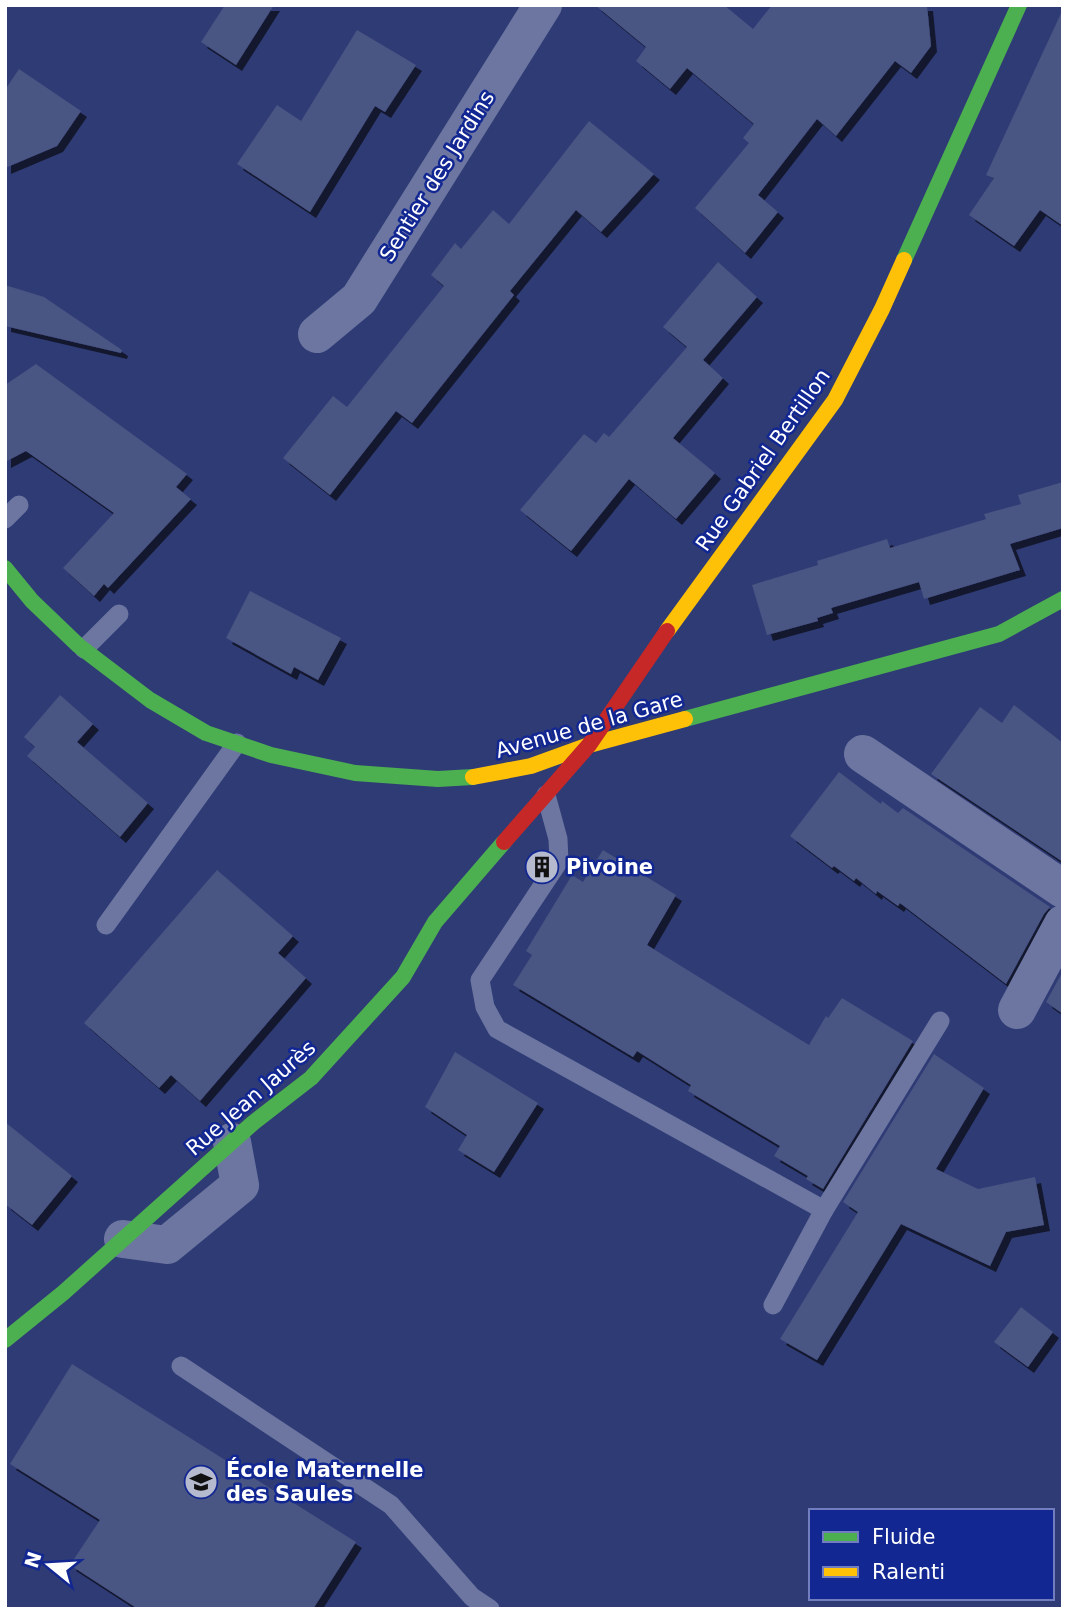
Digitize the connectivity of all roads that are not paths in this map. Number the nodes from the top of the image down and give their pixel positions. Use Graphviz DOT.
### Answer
graph roads {
  1 [pos="543,5"];
  2 [pos="1019,5"];
  3 [pos="317,334"];
  4 [pos="19,505"];
  5 [pos="5,519"];
  6 [pos="5,568"];
  7 [pos="1063,599"];
  8 [pos="119,614"];
  9 [pos="84,649"];
  10 [pos="237,743"];
  11 [pos="589,745"];
  12 [pos="863,754"];
  13 [pos="546,795"];
  14 [pos="1063,890"];
  15 [pos="1063,924"];
  16 [pos="106,925"];
  17 [pos="1017,1010"];
  18 [pos="940,1021"];
  19 [pos="232,1142"];
  20 [pos="824,1210"];
  21 [pos="123,1239"];
  22 [pos="773,1305"];
  23 [pos="5,1340"];
  24 [pos="181,1366"];
  25 [pos="490,1609"];
  1 -- 3 [label="street, Sentier des Jardins"];
  2 -- 11 [label="main road, Rue Gabriel Bertillon"];
  4 -- 5 [label="lane"];
  6 -- 9 [label="main road, Avenue de la Gare"];
  7 -- 11 [label="main road, Avenue de la Gare"];
  8 -- 9 [label="lane"];
  9 -- 10 [label="main road, Avenue de la Gare"];
  10 -- 11 [label="main road, Avenue de la Gare"];
  10 -- 16 [label="lane"];
  11 -- 13 [label="main road, Rue Gabriel Bertillon"];
  12 -- 14 [label="street"];
  13 -- 19 [label="main road, Rue Jean Jaurès"];
  13 -- 20 [label="lane"];
  15 -- 17 [label="street"];
  18 -- 20 [label="lane"];
  19 -- 21 [label="street"];
  20 -- 22 [label="lane"];
  21 -- 23 [label="main road"];
  24 -- 25 [label="lane"];
}
